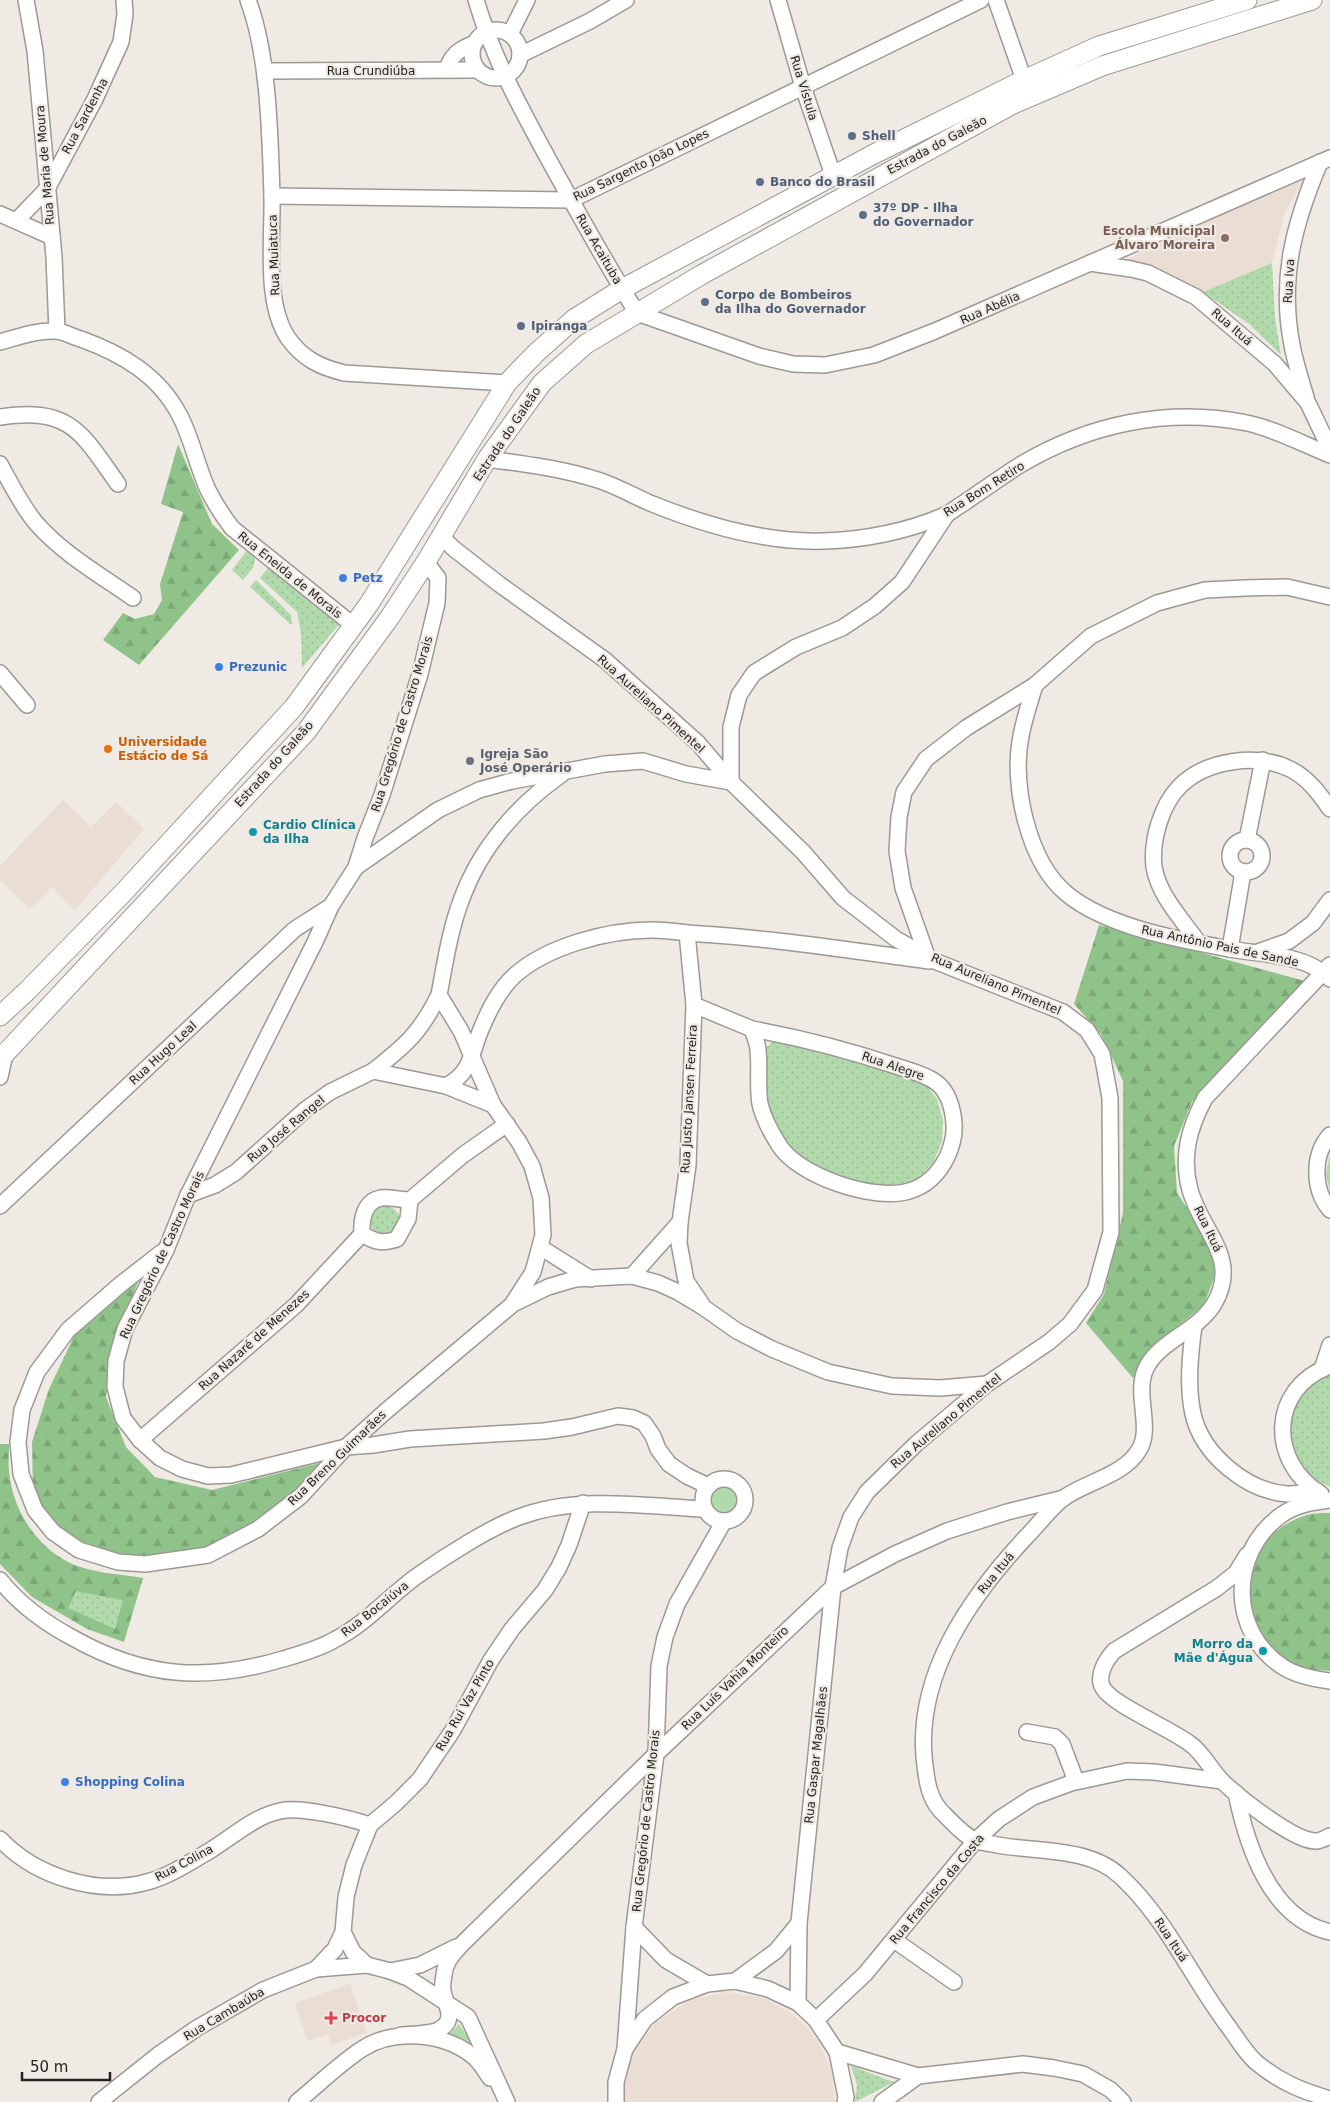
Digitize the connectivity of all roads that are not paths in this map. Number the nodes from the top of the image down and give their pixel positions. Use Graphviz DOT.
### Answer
graph roads {
  1 [pos="26,0"];
  2 [pos="124,0"];
  3 [pos="248,0"];
  4 [pos="476,0"];
  5 [pos="527,0"];
  6 [pos="626,0"];
  7 [pos="778,0"];
  8 [pos="981,0"];
  9 [pos="996,0"];
  10 [pos="1247,0"];
  11 [pos="1312,0"];
  12 [pos="486,32"];
  13 [pos="510,34"];
  14 [pos="1133,35"];
  15 [pos="473,44"];
  16 [pos="1138,54"];
  17 [pos="520,55"];
  18 [pos="446,70"];
  19 [pos="477,70"];
  20 [pos="265,71"];
  21 [pos="505,78"];
  22 [pos="1024,80"];
  23 [pos="803,87"];
  24 [pos="1325,160"];
  25 [pos="833,175"];
  26 [pos="47,189"];
  27 [pos="272,196"];
  28 [pos="570,200"];
  29 [pos="823,207"];
  30 [pos="0,214"];
  31 [pos="17,220"];
  32 [pos="52,237"];
  33 [pos="1090,263"];
  34 [pos="622,289"];
  35 [pos="637,313"];
  36 [pos="57,331"];
  37 [pos="0,342"];
  38 [pos="507,383"];
  39 [pos="1308,403"];
  40 [pos="0,417"];
  41 [pos="1330,448"];
  42 [pos="488,460"];
  43 [pos="0,464"];
  44 [pos="118,484"];
  45 [pos="947,514"];
  46 [pos="442,536"];
  47 [pos="426,562"];
  48 [pos="1330,597"];
  49 [pos="133,598"];
  50 [pos="353,626"];
  51 [pos="0,673"];
  52 [pos="1035,685"];
  53 [pos="27,705"];
  54 [pos="306,732"];
  55 [pos="1263,760"];
  56 [pos="565,772"];
  57 [pos="731,782"];
  58 [pos="1330,809"];
  59 [pos="364,838"];
  60 [pos="1247,840"];
  61 [pos="383,850"];
  62 [pos="356,867"];
  63 [pos="1243,872"];
  64 [pos="1330,900"];
  65 [pos="332,906"];
  66 [pos="295,929"];
  67 [pos="687,933"];
  68 [pos="315,942"];
  69 [pos="1198,942"];
  70 [pos="1230,949"];
  71 [pos="1254,953"];
  72 [pos="932,959"];
  73 [pos="1328,972"];
  74 [pos="439,995"];
  75 [pos="694,1005"];
  76 [pos="0,1016"];
  77 [pos="752,1029"];
  78 [pos="3,1057"];
  79 [pos="471,1058"];
  80 [pos="373,1071"];
  81 [pos="0,1077"];
  82 [pos="446,1086"];
  83 [pos="494,1105"];
  84 [pos="507,1124"];
  85 [pos="1330,1135"];
  86 [pos="188,1195"];
  87 [pos="410,1200"];
  88 [pos="0,1206"];
  89 [pos="1330,1210"];
  90 [pos="680,1222"];
  91 [pos="362,1234"];
  92 [pos="540,1247"];
  93 [pos="166,1250"];
  94 [pos="632,1276"];
  95 [pos="591,1279"];
  96 [pos="513,1304"];
  97 [pos="703,1306"];
  98 [pos="1194,1326"];
  99 [pos="1330,1345"];
  100 [pos="1326,1368"];
  101 [pos="987,1384"];
  102 [pos="140,1440"];
  103 [pos="346,1447"];
  104 [pos="708,1486"];
  105 [pos="1326,1497"];
  106 [pos="1064,1498"];
  107 [pos="582,1503"];
  108 [pos="704,1509"];
  109 [pos="724,1521"];
  110 [pos="1248,1555"];
  111 [pos="0,1580"];
  112 [pos="832,1587"];
  113 [pos="1330,1680"];
  114 [pos="1027,1732"];
  115 [pos="656,1754"];
  116 [pos="1076,1781"];
  117 [pos="1222,1781"];
  118 [pos="1236,1793"];
  119 [pos="370,1825"];
  120 [pos="1330,1836"];
  121 [pos="0,1839"];
  122 [pos="976,1841"];
  123 [pos="799,1923"];
  124 [pos="634,1927"];
  125 [pos="343,1932"];
  126 [pos="1330,1932"];
  127 [pos="894,1940"];
  128 [pos="461,1945"];
  129 [pos="367,1965"];
  130 [pos="316,1969"];
  131 [pos="390,1971"];
  132 [pos="735,1981"];
  133 [pos="954,1982"];
  134 [pos="707,1984"];
  135 [pos="798,2003"];
  136 [pos="448,2004"];
  137 [pos="816,2020"];
  138 [pos="401,2036"];
  139 [pos="625,2049"];
  140 [pos="837,2052"];
  141 [pos="918,2076"];
  142 [pos="506,2100"];
  143 [pos="1330,2100"];
  144 [pos="99,2102"];
  145 [pos="297,2102"];
  146 [pos="616,2102"];
  147 [pos="845,2102"];
  148 [pos="882,2102"];
  149 [pos="1123,2102"];
  1 -- 26 [label="street, Rua Maria de Moura"];
  2 -- 26 [label="street, Rua Sardenha"];
  3 -- 20 [label="street, Rua Muiatuca"];
  4 -- 12 [label="street, Rua Acaituba"];
  5 -- 13 [label="street"];
  6 -- 17 [label="street"];
  7 -- 23 [label="street, Rua Vístula"];
  8 -- 23 [label="street, Rua Sargento João Lopes"];
  9 -- 22 [label="street"];
  10 -- 14 [label="main road, Estrada do Galeão"];
  11 -- 16 [label="main road, Estrada do Galeão"];
  12 -- 13 [label="street"];
  12 -- 15 [label="street"];
  12 -- 21 [label="street, Rua Acaituba"];
  13 -- 17 [label="street"];
  14 -- 16 [label="main road"];
  14 -- 22 [label="main road, Estrada do Galeão"];
  15 -- 18 [label="street"];
  15 -- 19 [label="street"];
  16 -- 29 [label="main road, Estrada do Galeão"];
  17 -- 21 [label="street"];
  18 -- 19 [label="street, Rua Crundiúba"];
  18 -- 20 [label="street, Rua Crundiúba"];
  19 -- 21 [label="street"];
  20 -- 27 [label="street, Rua Muiatuca"];
  21 -- 28 [label="street, Rua Acaituba"];
  22 -- 25 [label="main road, Estrada do Galeão"];
  23 -- 25 [label="street, Rua Vístula"];
  23 -- 28 [label="street, Rua Sargento João Lopes"];
  24 -- 33 [label="street, Rua Abélia"];
  24 -- 39 [label="street, Rua Iva"];
  25 -- 29 [label="main road"];
  25 -- 34 [label="main road, Estrada do Galeão"];
  26 -- 31 [label="street, Rua Sardenha"];
  26 -- 32 [label="street, Rua Maria de Moura"];
  27 -- 28 [label="street, Rua Sargento João Lopes"];
  27 -- 38 [label="street, Rua Muiatuca"];
  28 -- 34 [label="street, Rua Acaituba"];
  29 -- 35 [label="main road, Estrada do Galeão"];
  30 -- 31 [label="street"];
  31 -- 32 [label="street"];
  32 -- 36 [label="street, Rua Maria de Moura"];
  33 -- 35 [label="street, Rua Abélia"];
  33 -- 39 [label="street, Rua Ituá"];
  34 -- 35 [label="street, Rua Acaituba"];
  34 -- 38 [label="main road, Estrada do Galeão"];
  35 -- 42 [label="main road, Estrada do Galeão"];
  36 -- 37 [label="street, Rua Eneida de Morais"];
  36 -- 50 [label="street, Rua Eneida de Morais"];
  38 -- 50 [label="main road, Estrada do Galeão"];
  39 -- 41 [label="street, Rua Ituá"];
  40 -- 44 [label="street"];
  41 -- 45 [label="street, Rua Bom Retiro"];
  42 -- 45 [label="street, Rua Bom Retiro"];
  42 -- 46 [label="main road, Estrada do Galeão"];
  43 -- 49 [label="street"];
  45 -- 57 [label="street"];
  46 -- 47 [label="main road, Estrada do Galeão"];
  46 -- 57 [label="street, Rua Aureliano Pimentel"];
  47 -- 54 [label="main road, Estrada do Galeão"];
  47 -- 59 [label="street, Rua Gregório de Castro Morais"];
  48 -- 52 [label="street"];
  50 -- 54 [label="main road"];
  50 -- 76 [label="main road, Estrada do Galeão"];
  51 -- 53 [label="street"];
  52 -- 69 [label="street, Rua Antônio Pais de Sande"];
  52 -- 72 [label="street"];
  54 -- 78 [label="main road, Estrada do Galeão"];
  55 -- 58 [label="street"];
  55 -- 60 [label="street"];
  55 -- 69 [label="street"];
  56 -- 57 [label="street"];
  56 -- 61 [label="street"];
  56 -- 74 [label="street, Rua José Rangel"];
  57 -- 72 [label="street, Rua Aureliano Pimentel"];
  59 -- 61 [label="street"];
  59 -- 62 [label="street, Rua Gregório de Castro Morais"];
  60 -- 63 [label="street"];
  60 -- 63 [label="street"];
  61 -- 62 [label="street"];
  62 -- 65 [label="street, Rua Gregório de Castro Morais"];
  63 -- 70 [label="street"];
  64 -- 71 [label="street"];
  65 -- 66 [label="street, Rua Hugo Leal"];
  65 -- 68 [label="street, Rua Gregório de Castro Morais"];
  66 -- 68 [label="street"];
  66 -- 88 [label="street, Rua Hugo Leal"];
  67 -- 72 [label="street"];
  67 -- 75 [label="street, Rua Justo Jansen Ferreira"];
  67 -- 79 [label="street"];
  68 -- 86 [label="street, Rua Gregório de Castro Morais"];
  69 -- 70 [label="street, Rua Antônio Pais de Sande"];
  70 -- 71 [label="street, Rua Antônio Pais de Sande"];
  71 -- 73 [label="street, Rua Antônio Pais de Sande"];
  72 -- 101 [label="street, Rua Aureliano Pimentel"];
  73 -- 98 [label="street, Rua Ituá"];
  74 -- 79 [label="street"];
  74 -- 80 [label="street, Rua José Rangel"];
  75 -- 77 [label="street, Rua Alegre"];
  75 -- 90 [label="street, Rua Justo Jansen Ferreira"];
  77 -- 77 [label="street, Rua Alegre"];
  78 -- 81 [label="street"];
  79 -- 82 [label="street"];
  79 -- 83 [label="street"];
  80 -- 82 [label="street"];
  80 -- 86 [label="street, Rua José Rangel"];
  82 -- 83 [label="street"];
  83 -- 84 [label="street"];
  84 -- 87 [label="street"];
  84 -- 92 [label="street"];
  85 -- 89 [label="street"];
  86 -- 93 [label="street, Rua Gregório de Castro Morais"];
  87 -- 91 [label="street"];
  87 -- 91 [label="street"];
  90 -- 94 [label="street"];
  90 -- 97 [label="street, Rua Breno Guimarães"];
  91 -- 102 [label="street, Rua Nazaré de Menezes"];
  92 -- 95 [label="street"];
  92 -- 96 [label="street"];
  93 -- 102 [label="street, Rua Gregório de Castro Morais"];
  93 -- 103 [label="street, Rua Breno Guimarães"];
  94 -- 95 [label="street, Rua Breno Guimarães"];
  94 -- 97 [label="street, Rua Breno Guimarães"];
  95 -- 96 [label="street, Rua Breno Guimarães"];
  96 -- 103 [label="street, Rua Breno Guimarães"];
  97 -- 101 [label="street, Rua Breno Guimarães"];
  98 -- 105 [label="street"];
  98 -- 106 [label="street, Rua Ituá"];
  99 -- 100 [label="street"];
  100 -- 105 [label="street"];
  101 -- 112 [label="street, Rua Aureliano Pimentel"];
  102 -- 103 [label="street, Rua Gregório de Castro Morais"];
  103 -- 104 [label="street, Rua Gregório de Castro Morais"];
  104 -- 108 [label="street"];
  104 -- 109 [label="street, Rua Gregório de Castro Morais"];
  105 -- 110 [label="street"];
  106 -- 112 [label="street, Rua Luís Vahia Monteiro"];
  106 -- 122 [label="street, Rua Ituá"];
  107 -- 108 [label="street, Rua Bocaiúva"];
  107 -- 111 [label="street, Rua Bocaiúva"];
  107 -- 119 [label="street, Rua Rui Vaz Pinto"];
  108 -- 109 [label="street"];
  109 -- 115 [label="street, Rua Gregório de Castro Morais"];
  110 -- 113 [label="street"];
  110 -- 117 [label="street"];
  112 -- 115 [label="street, Rua Luís Vahia Monteiro"];
  112 -- 123 [label="street, Rua Gaspar Magalhães"];
  114 -- 116 [label="street"];
  115 -- 124 [label="street, Rua Gregório de Castro Morais"];
  115 -- 128 [label="street, Rua Luís Vahia Monteiro"];
  116 -- 117 [label="street, Rua Francisco da Costa"];
  116 -- 122 [label="street, Rua Francisco da Costa"];
  117 -- 118 [label="street"];
  118 -- 120 [label="street"];
  118 -- 126 [label="street"];
  119 -- 121 [label="street, Rua Colina"];
  119 -- 125 [label="street, Rua Rui Vaz Pinto"];
  122 -- 127 [label="street, Rua Francisco da Costa"];
  122 -- 143 [label="street, Rua Ituá"];
  123 -- 132 [label="street"];
  123 -- 135 [label="street, Rua Gaspar Magalhães"];
  124 -- 134 [label="street, Rua Gregório de Castro Morais"];
  124 -- 139 [label="street, Rua Gregório de Castro Morais"];
  125 -- 129 [label="street"];
  125 -- 130 [label="street, Rua Rui Vaz Pinto"];
  127 -- 133 [label="street"];
  127 -- 137 [label="street, Rua Francisco da Costa"];
  128 -- 131 [label="street"];
  128 -- 136 [label="street"];
  129 -- 130 [label="street, Rua Cambaúba"];
  129 -- 131 [label="street, Rua Cambaúba"];
  130 -- 144 [label="street, Rua Cambaúba"];
  131 -- 136 [label="street, Rua Cambaúba"];
  132 -- 134 [label="street"];
  132 -- 135 [label="street"];
  134 -- 139 [label="street"];
  135 -- 137 [label="street"];
  136 -- 138 [label="street"];
  136 -- 142 [label="street, Rua Cambaúba"];
  137 -- 140 [label="street"];
  138 -- 142 [label="street"];
  138 -- 145 [label="street"];
  139 -- 146 [label="street"];
  140 -- 141 [label="street"];
  140 -- 147 [label="street"];
  141 -- 148 [label="street"];
  141 -- 149 [label="street"];
}
